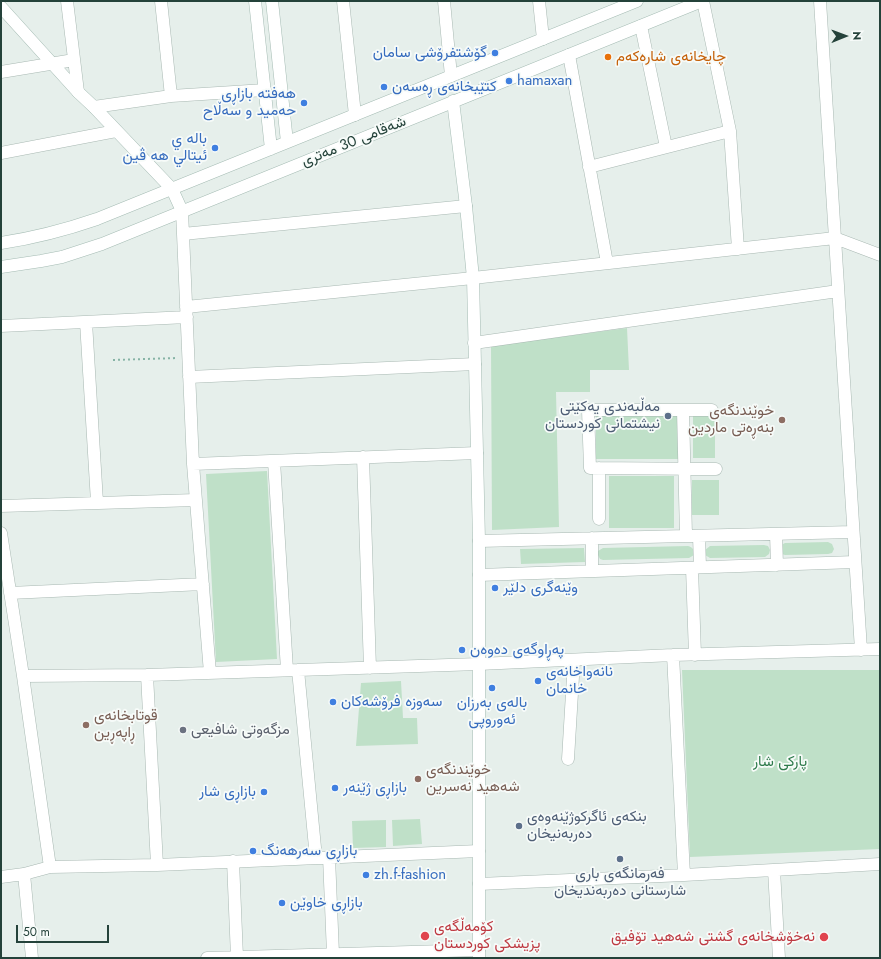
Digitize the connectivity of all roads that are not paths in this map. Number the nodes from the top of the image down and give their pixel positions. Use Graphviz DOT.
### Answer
graph roads {
  1 [pos="68,1"];
  2 [pos="161,1"];
  3 [pos="255,1"];
  4 [pos="272,1"];
  5 [pos="343,1"];
  6 [pos="444,1"];
  7 [pos="539,1"];
  8 [pos="637,1"];
  9 [pos="703,1"];
  10 [pos="820,1"];
  11 [pos="616,5"];
  12 [pos="1,7"];
  13 [pos="641,26"];
  14 [pos="543,39"];
  15 [pos="569,55"];
  16 [pos="74,60"];
  17 [pos="53,64"];
  18 [pos="1,72"];
  19 [pos="451,76"];
  20 [pos="264,90"];
  21 [pos="78,92"];
  22 [pos="171,96"];
  23 [pos="453,102"];
  24 [pos="94,107"];
  25 [pos="355,115"];
  26 [pos="116,131"];
  27 [pos="730,131"];
  28 [pos="287,142"];
  29 [pos="666,147"];
  30 [pos="271,149"];
  31 [pos="1,153"];
  32 [pos="589,167"];
  33 [pos="172,189"];
  34 [pos="466,206"];
  35 [pos="182,211"];
  36 [pos="183,234"];
  37 [pos="835,238"];
  38 [pos="1,244"];
  39 [pos="738,249"];
  40 [pos="880,255"];
  41 [pos="607,263"];
  42 [pos="1,267"];
  43 [pos="473,278"];
  44 [pos="838,291"];
  45 [pos="186,312"];
  46 [pos="86,322"];
  47 [pos="1,326"];
  48 [pos="474,343"];
  49 [pos="475,364"];
  50 [pos="189,377"];
  51 [pos="683,410"];
  52 [pos="712,410"];
  53 [pos="477,453"];
  54 [pos="363,457"];
  55 [pos="274,460"];
  56 [pos="193,464"];
  57 [pos="599,468"];
  58 [pos="684,469"];
  59 [pos="716,469"];
  60 [pos="196,500"];
  61 [pos="97,502"];
  62 [pos="1,506"];
  63 [pos="599,519"];
  64 [pos="853,532"];
  65 [pos="1,533"];
  66 [pos="776,534"];
  67 [pos="686,536"];
  68 [pos="699,536"];
  69 [pos="592,538"];
  70 [pos="479,541"];
  71 [pos="855,562"];
  72 [pos="776,564"];
  73 [pos="696,567"];
  74 [pos="592,571"];
  75 [pos="479,575"];
  76 [pos="203,584"];
  77 [pos="10,593"];
  78 [pos="880,649"];
  79 [pos="861,650"];
  80 [pos="672,655"];
  81 [pos="695,655"];
  82 [pos="574,660"];
  83 [pos="479,664"];
  84 [pos="370,668"];
  85 [pos="292,670"];
  86 [pos="210,673"];
  87 [pos="147,675"];
  88 [pos="23,676"];
  89 [pos="568,760"];
  90 [pos="479,851"];
  91 [pos="329,857"];
  92 [pos="316,858"];
  93 [pos="234,861"];
  94 [pos="880,864"];
  95 [pos="157,865"];
  96 [pos="50,867"];
  97 [pos="774,870"];
  98 [pos="24,874"];
  99 [pos="684,875"];
  100 [pos="1,877"];
  101 [pos="479,884"];
  102 [pos="333,954"];
  103 [pos="479,954"];
  104 [pos="230,957"];
  105 [pos="32,958"];
  106 [pos="208,958"];
  107 [pos="779,958"];
  1 -- 16 [label="street"];
  2 -- 22 [label="street"];
  3 -- 20 [label="street"];
  4 -- 28 [label="street"];
  5 -- 25 [label="street"];
  6 -- 19 [label="street"];
  7 -- 14 [label="street"];
  8 -- 11 [label="street, شەقامی 30 مەتری"];
  9 -- 13 [label="street, شەقامی 30 مەتری"];
  9 -- 27 [label="street"];
  10 -- 37 [label="street"];
  11 -- 14 [label="street, شەقامی 30 مەتری"];
  12 -- 17 [label="street"];
  13 -- 15 [label="street, شەقامی 30 مەتری"];
  13 -- 29 [label="street"];
  14 -- 19 [label="street, شەقامی 30 مەتری"];
  15 -- 23 [label="street, شەقامی 30 مەتری"];
  15 -- 32 [label="street"];
  16 -- 17 [label="street"];
  16 -- 21 [label="street"];
  17 -- 18 [label="street"];
  17 -- 21 [label="street"];
  19 -- 25 [label="street, شەقامی 30 مەتری"];
  20 -- 22 [label="street"];
  20 -- 30 [label="street"];
  21 -- 24 [label="street"];
  22 -- 24 [label="street"];
  23 -- 34 [label="street"];
  23 -- 35 [label="street, شەقامی 30 مەتری"];
  24 -- 26 [label="street"];
  25 -- 28 [label="street, شەقامی 30 مەتری"];
  26 -- 31 [label="street"];
  26 -- 33 [label="street"];
  27 -- 29 [label="street"];
  27 -- 39 [label="street"];
  28 -- 30 [label="street, شەقامی 30 مەتری"];
  29 -- 32 [label="street"];
  30 -- 33 [label="street, شەقامی 30 مەتری"];
  32 -- 41 [label="street"];
  33 -- 35 [label="street"];
  33 -- 38 [label="street, شەقامی 30 مەتری"];
  34 -- 36 [label="street"];
  34 -- 43 [label="street"];
  35 -- 36 [label="street"];
  35 -- 42 [label="street, شەقامی 30 مەتری"];
  36 -- 45 [label="street"];
  37 -- 39 [label="street"];
  37 -- 40 [label="street"];
  37 -- 44 [label="street"];
  39 -- 41 [label="street"];
  41 -- 43 [label="street"];
  43 -- 45 [label="street"];
  43 -- 48 [label="street"];
  44 -- 48 [label="street"];
  44 -- 64 [label="street"];
  45 -- 46 [label="street"];
  45 -- 50 [label="street"];
  46 -- 47 [label="street"];
  46 -- 61 [label="street"];
  48 -- 49 [label="street"];
  49 -- 50 [label="street"];
  49 -- 53 [label="street"];
  50 -- 56 [label="street"];
  51 -- 52 [label="street"];
  51 -- 57 [label="street"];
  51 -- 58 [label="street"];
  53 -- 54 [label="street"];
  53 -- 70 [label="street"];
  54 -- 55 [label="street"];
  54 -- 84 [label="street"];
  55 -- 56 [label="street"];
  55 -- 85 [label="street"];
  56 -- 60 [label="street"];
  57 -- 58 [label="street"];
  57 -- 63 [label="street"];
  58 -- 59 [label="street"];
  58 -- 67 [label="street"];
  60 -- 61 [label="street"];
  60 -- 76 [label="street"];
  61 -- 62 [label="street"];
  64 -- 66 [label="street"];
  64 -- 71 [label="street"];
  65 -- 77 [label="street"];
  66 -- 68 [label="street"];
  66 -- 72 [label="street"];
  67 -- 68 [label="street"];
  67 -- 69 [label="street"];
  68 -- 73 [label="street"];
  69 -- 70 [label="street"];
  69 -- 74 [label="street"];
  70 -- 75 [label="street"];
  71 -- 72 [label="street"];
  71 -- 79 [label="street"];
  72 -- 73 [label="street"];
  73 -- 74 [label="street"];
  73 -- 81 [label="street"];
  74 -- 75 [label="street"];
  75 -- 83 [label="street"];
  76 -- 77 [label="street"];
  76 -- 86 [label="street"];
  77 -- 88 [label="street"];
  78 -- 79 [label="street"];
  79 -- 81 [label="street"];
  80 -- 81 [label="street"];
  80 -- 82 [label="street"];
  80 -- 99 [label="street"];
  82 -- 83 [label="street"];
  82 -- 89 [label="street"];
  83 -- 84 [label="street"];
  83 -- 90 [label="street"];
  84 -- 85 [label="street"];
  85 -- 86 [label="street"];
  85 -- 92 [label="street"];
  86 -- 87 [label="street"];
  87 -- 88 [label="street"];
  87 -- 95 [label="street"];
  88 -- 96 [label="street"];
  90 -- 91 [label="street"];
  90 -- 101 [label="street"];
  91 -- 92 [label="street"];
  91 -- 102 [label="street"];
  92 -- 93 [label="street"];
  93 -- 95 [label="street"];
  93 -- 104 [label="street"];
  94 -- 97 [label="street"];
  95 -- 96 [label="street"];
  96 -- 98 [label="street"];
  97 -- 99 [label="street"];
  97 -- 107 [label="street"];
  98 -- 100 [label="street"];
  98 -- 105 [label="street"];
  99 -- 101 [label="street"];
  101 -- 103 [label="street"];
  102 -- 103 [label="street"];
  102 -- 104 [label="street"];
  104 -- 106 [label="street"];
}
